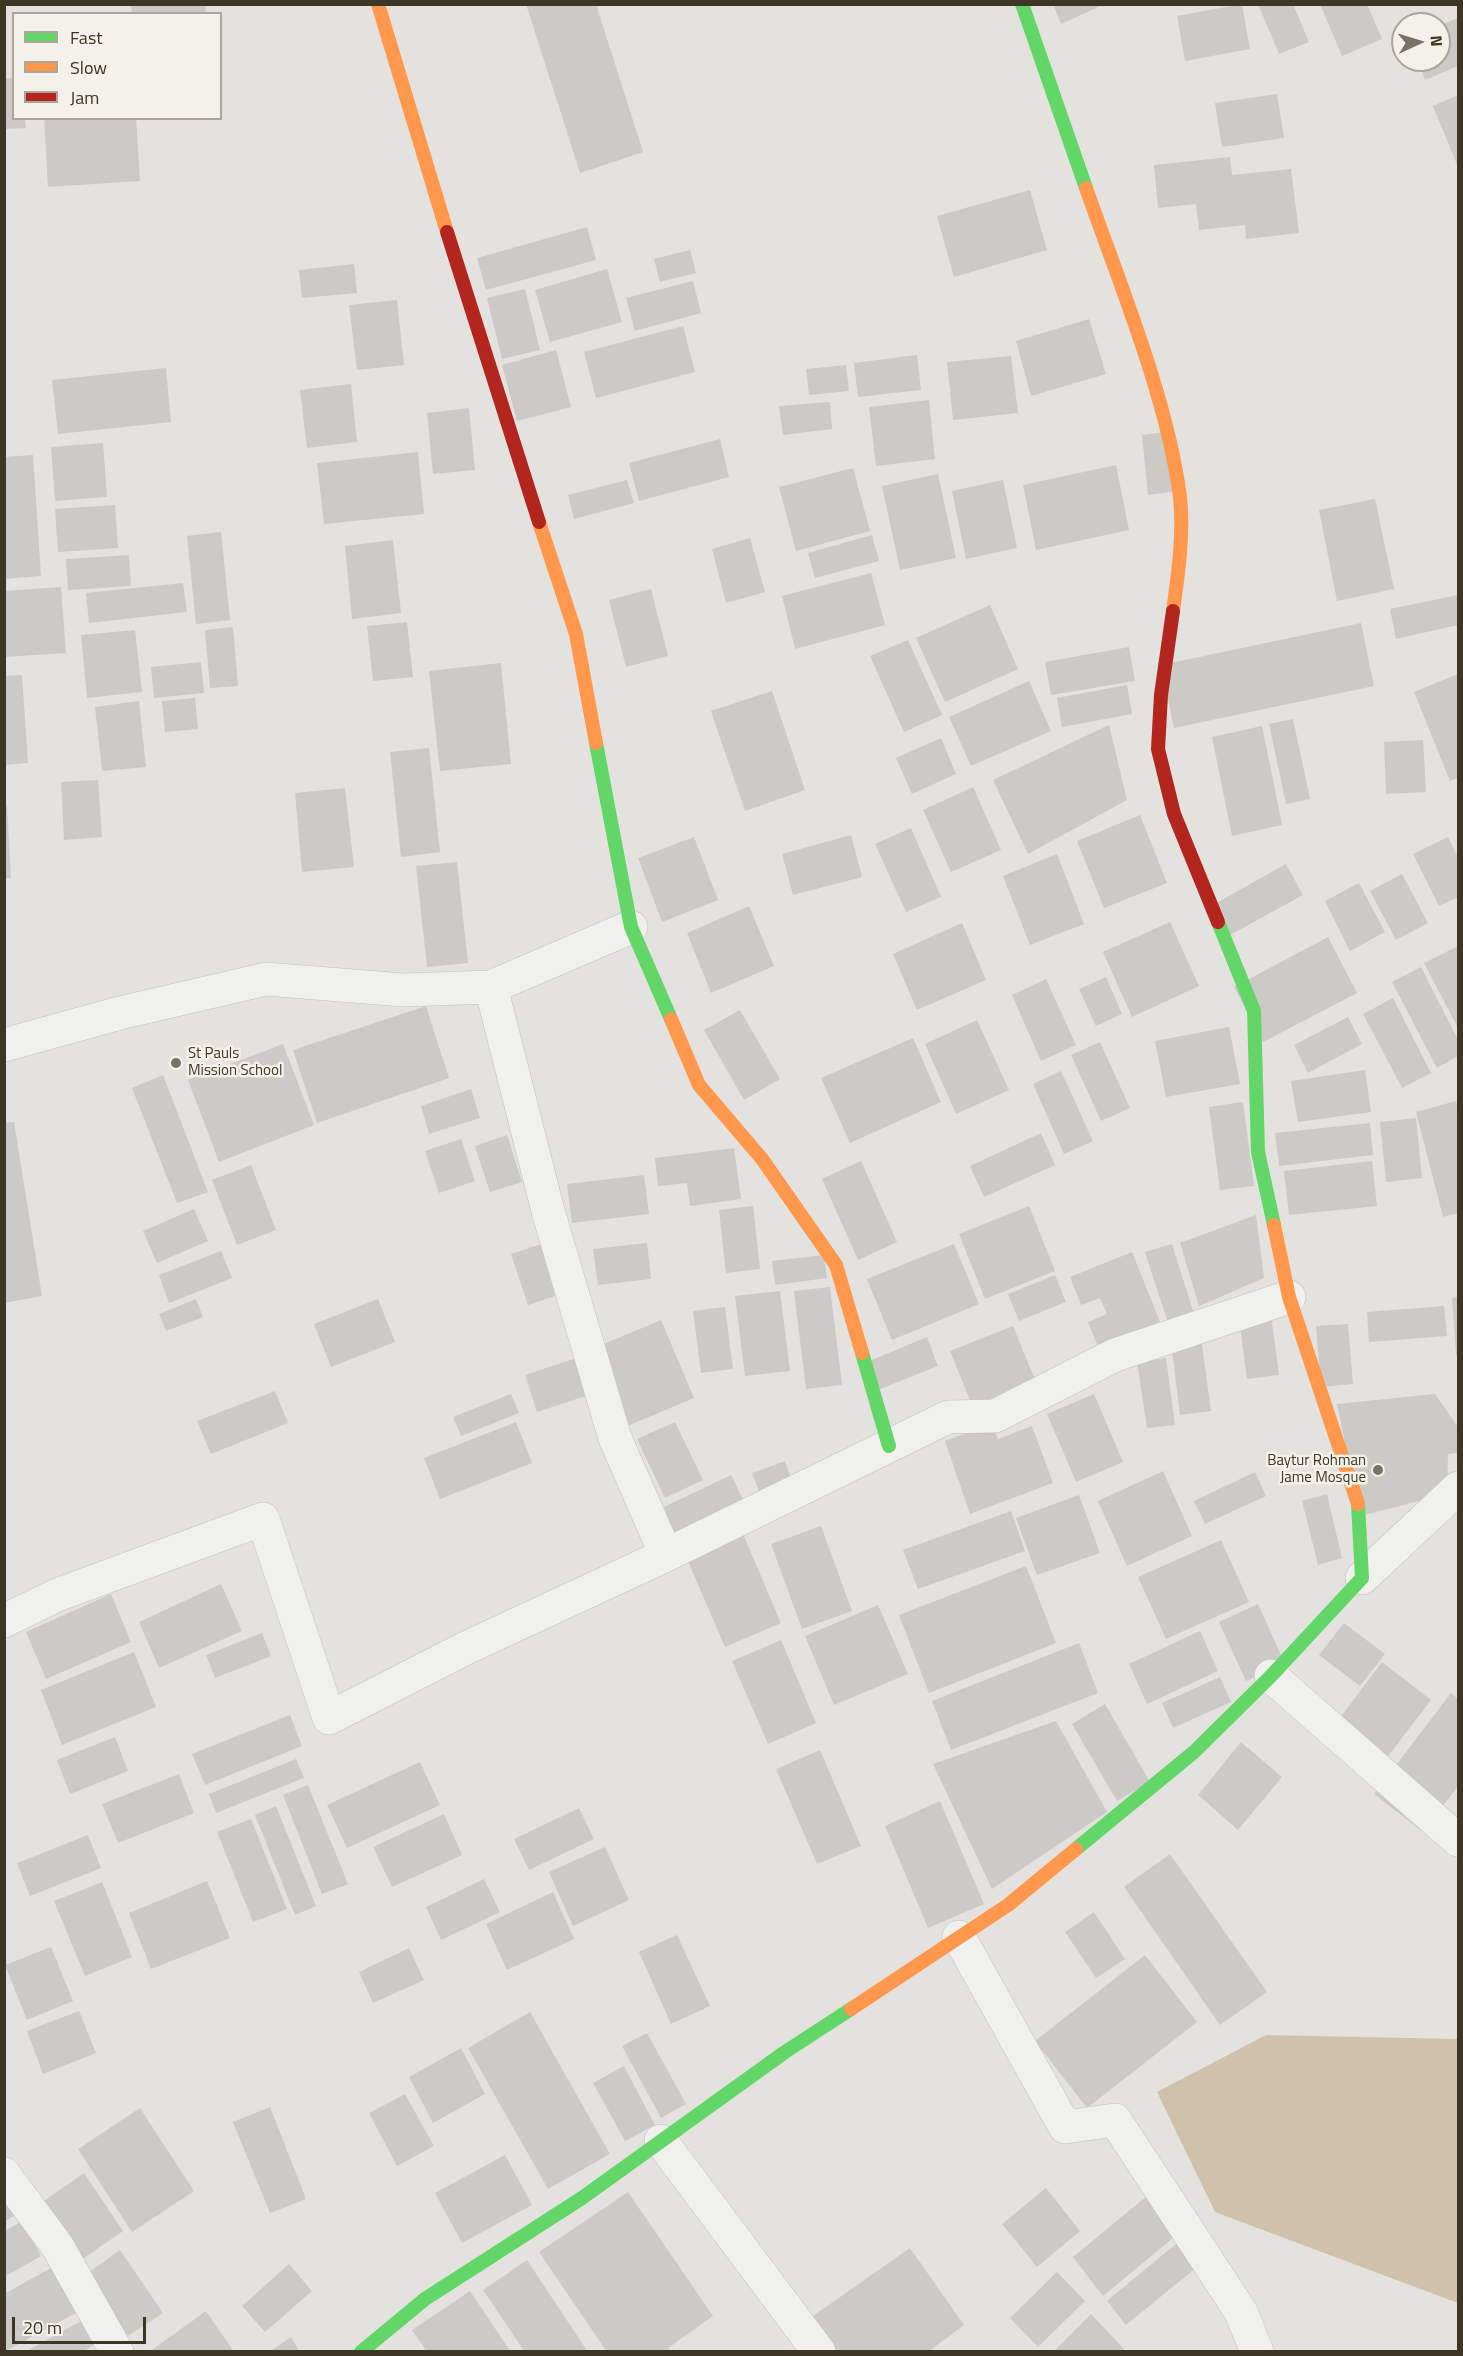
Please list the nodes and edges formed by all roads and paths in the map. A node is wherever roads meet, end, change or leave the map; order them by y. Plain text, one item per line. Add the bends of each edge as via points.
1 (378, 4) edge
2 (1022, 4) edge
3 (632, 927) junction
4 (491, 987) junction
5 (4, 1045) edge
6 (1289, 1297) junction
7 (889, 1446) junction
8 (1458, 1488) edge
9 (666, 1556) junction
10 (1362, 1578) junction
11 (4, 1621) edge
12 (1271, 1676) junction
13 (1458, 1840) edge
14 (959, 1937) junction
15 (661, 2141) junction
16 (4, 2174) edge
17 (117, 2352) edge
18 (361, 2352) edge
19 (819, 2352) edge
20 (1257, 2352) edge

1 - 3 street via 478,335 576,634
2 - 6 street via 1166,424 1180,500 1178,572 1161,695 1158,748 1174,814 1254,1011 1258,1152
3 - 4 street
3 - 7 street via 699,1085 762,1159 836,1265
4 - 5 street via 403,990 266,979
4 - 9 street via 548,1211 615,1438
6 - 7 street via 1114,1355 995,1416 948,1417
6 - 10 street via 1358,1502
7 - 9 street
8 - 10 street
9 - 11 street via 466,1648 329,1718 263,1519 57,1595
10 - 12 street
12 - 13 street
12 - 14 street via 1194,1752 1008,1905
14 - 15 street via 785,2052
14 - 20 street via 1065,2127 1115,2120 1241,2312
15 - 18 street via 582,2198 425,2299
15 - 19 street
16 - 17 street via 58,2247

